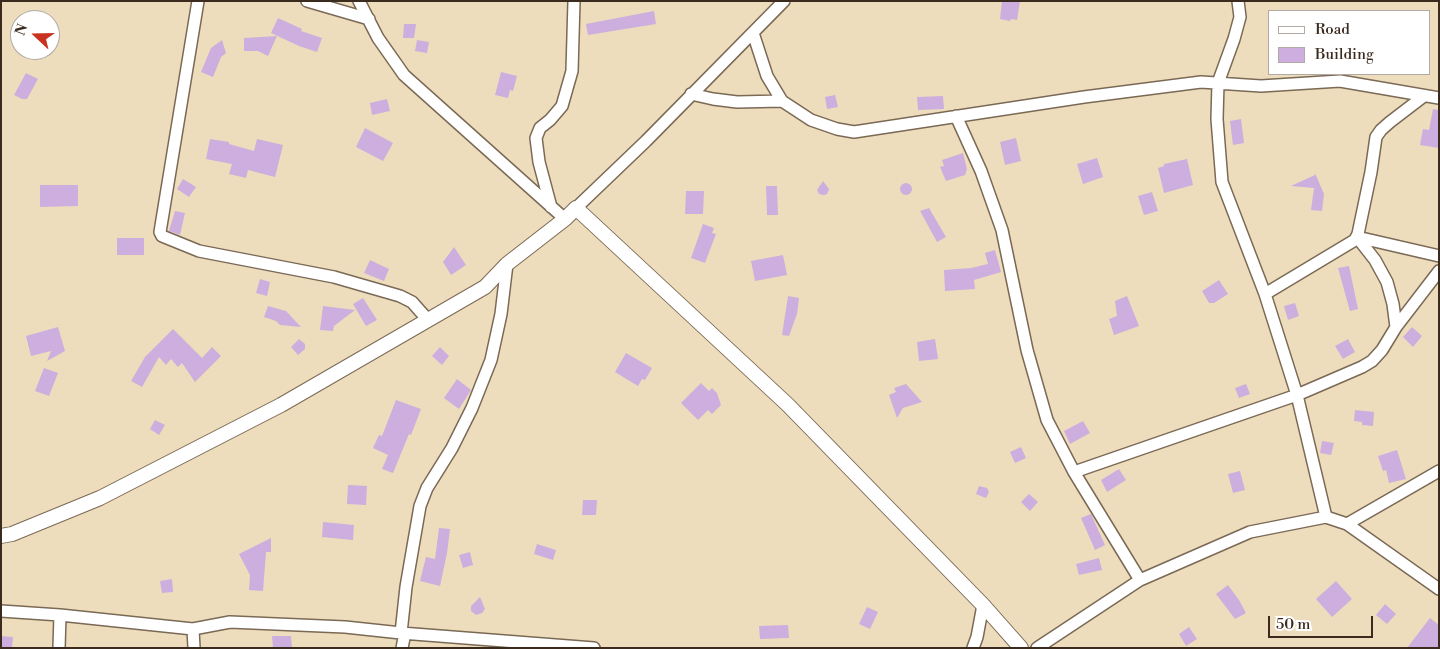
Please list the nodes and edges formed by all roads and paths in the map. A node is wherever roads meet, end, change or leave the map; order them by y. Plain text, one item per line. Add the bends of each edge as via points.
1 (198, 1) edge
2 (307, 1) edge
3 (359, 1) edge
4 (574, 1) edge
5 (784, 1) edge
6 (1238, 1) edge
7 (368, 20) junction
8 (753, 33) junction
9 (1218, 83) junction
10 (692, 94) junction
11 (1424, 96) junction
12 (1439, 98) edge
13 (782, 101) junction
14 (956, 116) junction
15 (551, 207) junction
16 (576, 208) junction
17 (565, 219) junction
18 (1357, 237) junction
19 (1439, 256) edge
20 (507, 264) junction
21 (1439, 271) edge
22 (1265, 294) junction
23 (428, 320) junction
24 (1396, 327) junction
25 (1297, 395) junction
26 (1439, 471) edge
27 (1074, 472) junction
28 (1326, 517) junction
29 (1346, 524) junction
30 (1, 536) edge
31 (1140, 580) junction
32 (1439, 589) edge
33 (983, 605) junction
34 (1, 612) edge
35 (60, 615) junction
36 (193, 629) junction
37 (403, 633) junction
38 (1021, 647) edge
39 (59, 648) edge
40 (194, 648) edge
41 (402, 648) edge
42 (594, 648) edge
43 (973, 648) edge
44 (1037, 648) edge

1 - 23 street via 160,232 162,236 198,251 334,277 400,296 412,302
2 - 7 street
3 - 7 street
4 - 15 street via 570,80 562,106 540,128 536,138
5 - 8 street
6 - 9 street via 1240,17
7 - 15 street via 404,75
8 - 10 street
8 - 13 street via 767,76
9 - 11 street via 1261,86 1340,81
9 - 14 street via 1201,82
9 - 22 street via 1216,119 1222,182
10 - 13 street via 737,102
10 - 16 street
11 - 12 street
11 - 18 street via 1376,137 1372,172
13 - 14 street via 812,120 854,132
14 - 27 street via 981,171 1002,230 1026,350 1047,420
15 - 17 street
16 - 17 street
16 - 33 street via 788,405
17 - 20 street
18 - 19 street
18 - 22 street
18 - 24 street via 1387,282 1394,304
20 - 23 street via 485,287
20 - 37 street via 492,360 472,408 420,506 406,587
21 - 24 street
22 - 25 street
23 - 30 street via 281,405 100,498
24 - 25 street via 1372,361
25 - 27 street
25 - 28 street
26 - 29 street
27 - 31 street
28 - 29 street
28 - 31 street via 1250,532
29 - 32 street
31 - 44 street
33 - 38 street
33 - 43 street
34 - 35 street
35 - 36 street
35 - 39 street
36 - 37 street via 230,622 345,626
36 - 40 street
37 - 41 street
37 - 42 street

